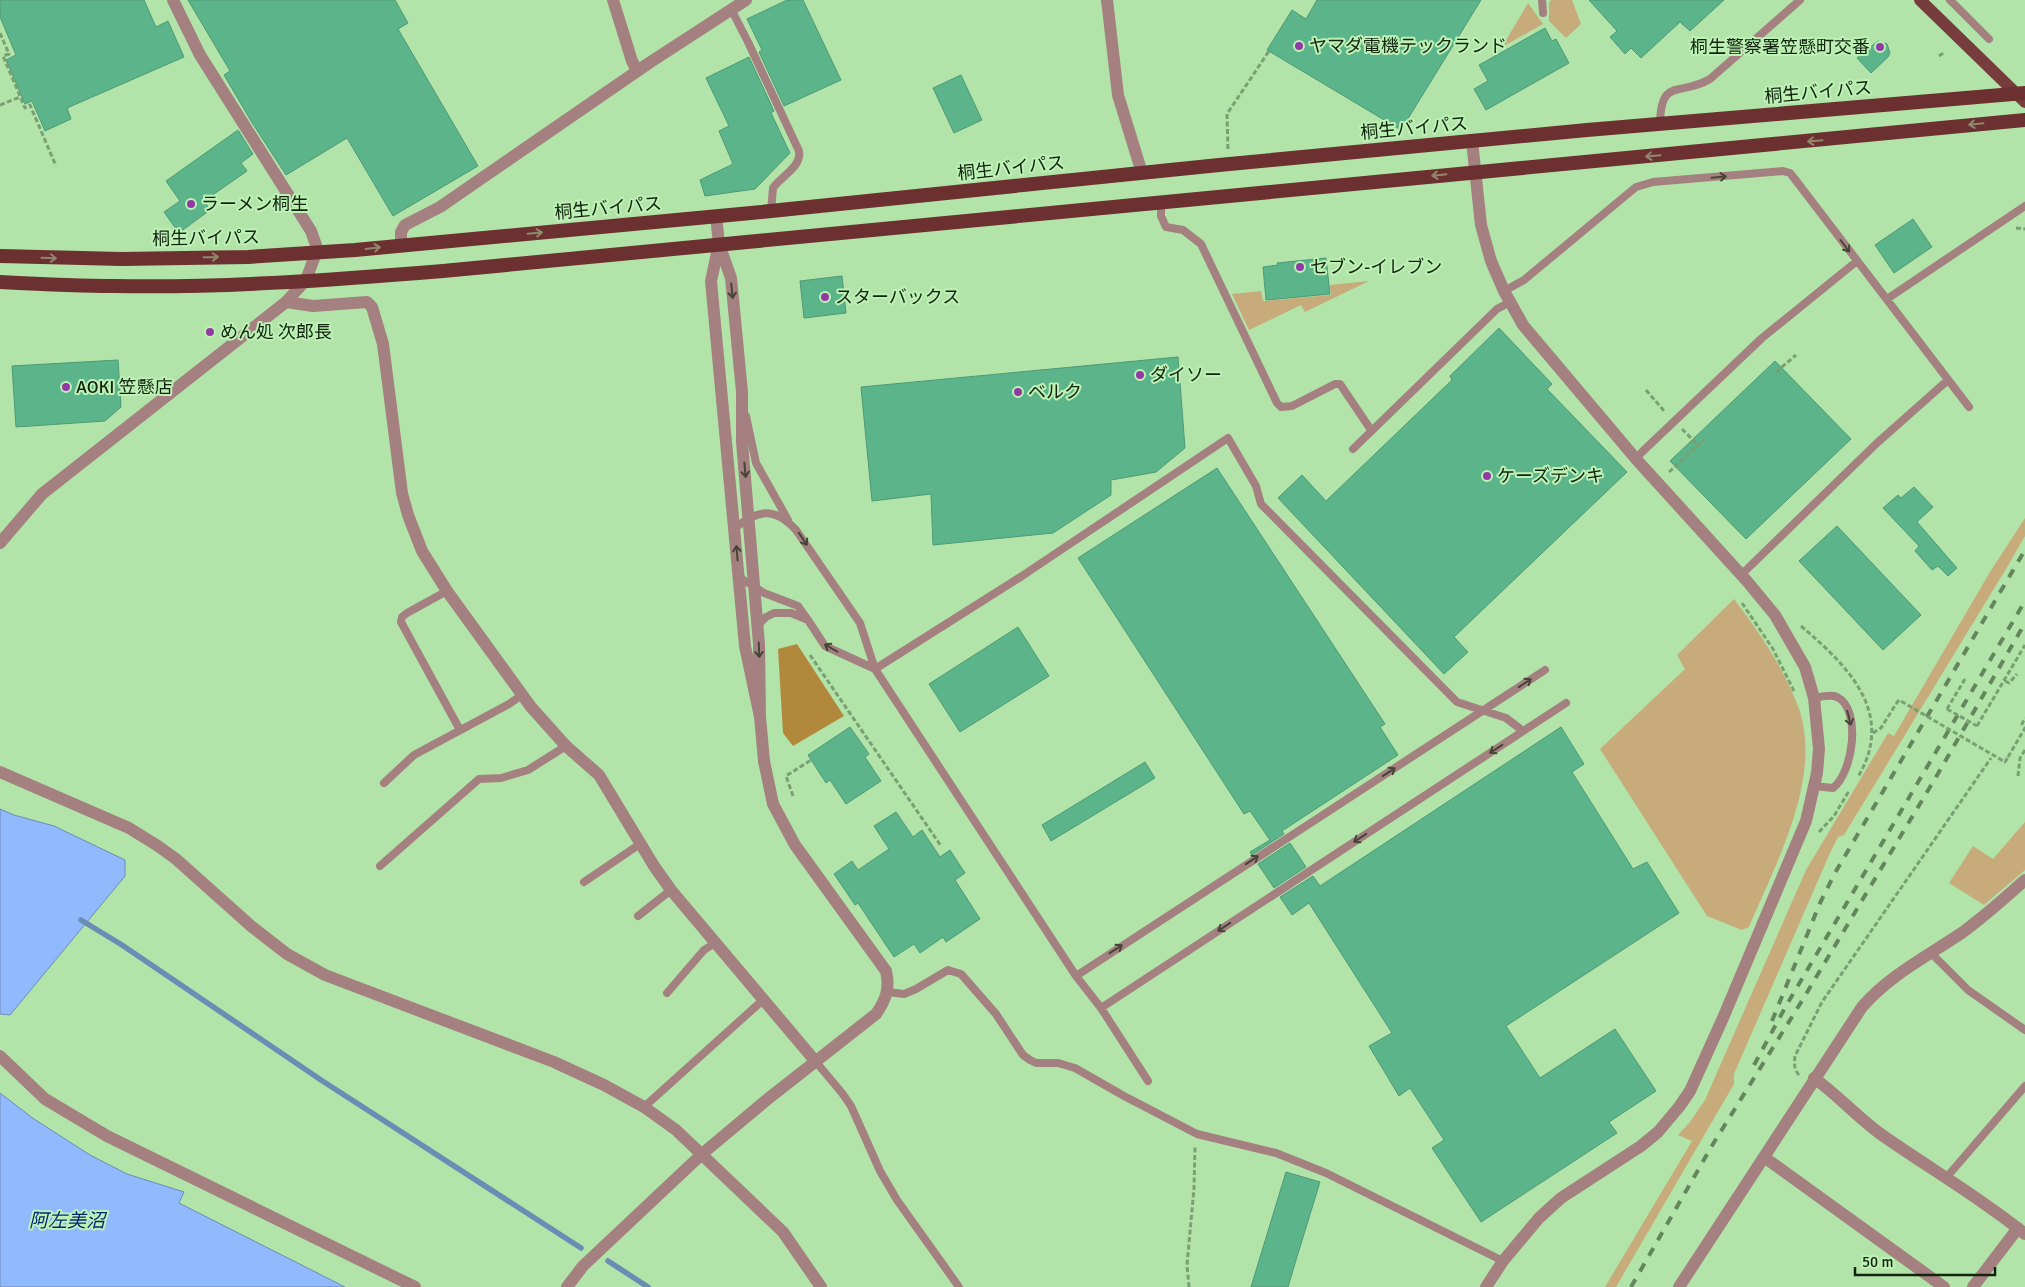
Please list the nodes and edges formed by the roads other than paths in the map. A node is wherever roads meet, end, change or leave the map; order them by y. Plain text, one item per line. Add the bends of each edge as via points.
1 (173, 0) edge
2 (613, 0) edge
3 (746, 0) edge
4 (1107, 0) edge
5 (1542, 0) edge
6 (1800, 0) edge
7 (1920, 0) edge
8 (1950, 0) edge
9 (730, 9) junction
10 (1543, 13) dead end
11 (1989, 39) dead end
12 (637, 71) junction
13 (2022, 96) edge
14 (2025, 120) edge
15 (1660, 124) junction
16 (1472, 141) junction
17 (1475, 172) junction
18 (1142, 173) junction
19 (1161, 202) junction
20 (2025, 206) edge
21 (771, 211) junction
22 (716, 216) junction
23 (719, 244) junction
24 (401, 245) junction
25 (316, 253) junction
26 (0, 256) edge
27 (1857, 261) junction
28 (306, 280) junction
29 (0, 282) edge
30 (1507, 296) junction
31 (1887, 298) junction
32 (286, 302) junction
33 (1948, 380) junction
34 (742, 392) junction
35 (1969, 407) dead end
36 (1371, 430) junction
37 (1352, 448) dead end
38 (1636, 460) junction
39 (749, 517) junction
40 (790, 522) junction
41 (735, 528) junction
42 (0, 543) edge
43 (1740, 575) junction
44 (739, 577) junction
45 (754, 586) junction
46 (447, 591) junction
47 (808, 620) junction
48 (758, 625) junction
49 (875, 669) junction
50 (1545, 670) dead end
51 (522, 695) junction
52 (1814, 698) junction
53 (1566, 703) dead end
54 (1482, 711) junction
55 (760, 717) junction
56 (460, 730) junction
57 (1523, 731) junction
58 (566, 746) junction
59 (0, 772) edge
60 (384, 782) dead end
61 (1814, 786) junction
62 (640, 844) junction
63 (380, 866) dead end
64 (2025, 880) edge
65 (584, 882) dead end
66 (671, 890) junction
67 (638, 916) dead end
68 (715, 943) junction
69 (1930, 952) junction
70 (1076, 976) junction
71 (888, 992) junction
72 (667, 993) dead end
73 (764, 1000) junction
74 (1101, 1008) junction
75 (2025, 1030) edge
76 (0, 1056) edge
77 (816, 1062) junction
78 (1814, 1078) junction
79 (1148, 1081) dead end
80 (2025, 1086) edge
81 (644, 1107) junction
82 (702, 1154) junction
83 (1764, 1157) junction
84 (1946, 1178) junction
85 (2021, 1231) edge
86 (1503, 1261) junction
87 (415, 1287) edge
88 (567, 1287) edge
89 (821, 1287) edge
90 (959, 1287) edge
91 (1486, 1287) edge
92 (1679, 1287) edge
93 (1944, 1287) edge
94 (1973, 1287) edge

1 - 25 street via 200,55 311,231
2 - 12 street
3 - 9 street
4 - 18 street via 1118,95
5 - 10 lane
6 - 15 lane via 1710,79 1668,94 1661,106
7 - 13 main road
8 - 11 lane
9 - 12 street
9 - 21 lane via 799,152 798,163 773,188
12 - 24 street via 440,207 406,225 401,232
13 - 15 highway, 桐生バイパス
14 -> 17 highway
15 - 16 highway, 桐生バイパス
16 - 17 street
16 - 18 highway, 桐生バイパス
17 -> 19 highway
17 - 30 street via 1481,225 1491,261
18 - 21 highway, 桐生バイパス
19 - 23 highway
19 - 36 lane via 1166,227 1183,230 1201,244 1277,403 1281,407 1292,406 1340,384
20 - 31 lane
21 - 22 highway, 桐生バイパス
22 - 23 street
24 -> 22 highway, 桐生バイパス
23 - 28 highway via 443,271
23 -> 34 street via 731,278
23 - 41 street via 711,281
25 -> 24 highway, 桐生バイパス
26 -> 25 highway, 桐生バイパス via 122,259
25 - 28 street
30 -> 27 lane via 1636,187 1653,182 1790,173
27 - 31 lane
27 - 38 lane via 1762,338
28 - 29 highway via 124,286
28 - 32 street
30 - 36 lane
30 - 38 street via 1523,325
31 - 33 lane
32 - 42 street via 47,490
32 - 46 street via 313,306 367,302 372,307 383,344 402,493 408,516 422,551
33 - 35 lane
33 - 43 lane via 1877,443
34 -> 39 street via 742,442
34 - 40 lane via 756,463
36 - 37 lane
38 - 43 street
39 - 40 lane via 760,512
39 - 41 lane
39 - 45 street
40 -> 49 lane via 860,623
44 -> 41 street
43 - 52 street via 1786,631 1805,667
44 - 45 lane
44 - 55 street via 745,646
45 - 47 lane via 798,606
45 - 48 street
46 - 51 street
46 - 56 lane via 407,613 401,622
47 - 48 lane via 791,613 774,613
49 -> 47 lane via 825,646
48 -> 55 street
49 - 54 lane via 1022,576 1228,438 1256,486 1261,504 1458,702
49 - 70 lane
54 -> 50 lane
51 - 56 lane
51 - 58 street
52 - 61 street via 1819,749
52 -> 61 lane via 1837,696 1841,700 1850,716 1852,746 1840,781 1833,788
53 - 57 lane
54 - 57 lane via 1506,718
70 -> 54 lane
55 - 71 street via 764,761 773,804 790,837 886,971
56 - 60 lane via 414,755
57 -> 74 lane
58 - 62 street via 598,775
58 - 63 lane via 528,770 501,778 479,779
59 - 81 street via 130,828 176,859 280,949 325,975 554,1062
61 - 86 street via 1806,822 1791,860 1690,1091 1658,1132 1561,1198 1539,1218
62 - 65 lane
62 - 66 street
64 - 69 street via 1977,922
66 - 67 lane
66 - 68 street
68 - 72 lane via 704,950
68 - 73 street
69 - 75 lane via 1968,990
69 - 78 street via 1873,994
70 - 74 lane
71 - 77 street via 876,1014
71 - 86 lane via 904,994 948,970 961,974 1030,1060 1075,1068 1197,1134 1276,1153 1326,1173
73 - 77 street
73 - 81 lane
74 - 79 lane
76 - 87 street via 45,1099 107,1136
77 - 82 street
77 - 90 lane via 850,1106 896,1200
78 - 83 street
78 - 84 street via 1869,1126
80 - 84 lane
81 - 82 street
82 - 88 street via 583,1266
82 - 89 street via 783,1232
83 - 92 street
83 - 93 street
84 - 85 street
85 - 94 street
86 - 91 street

